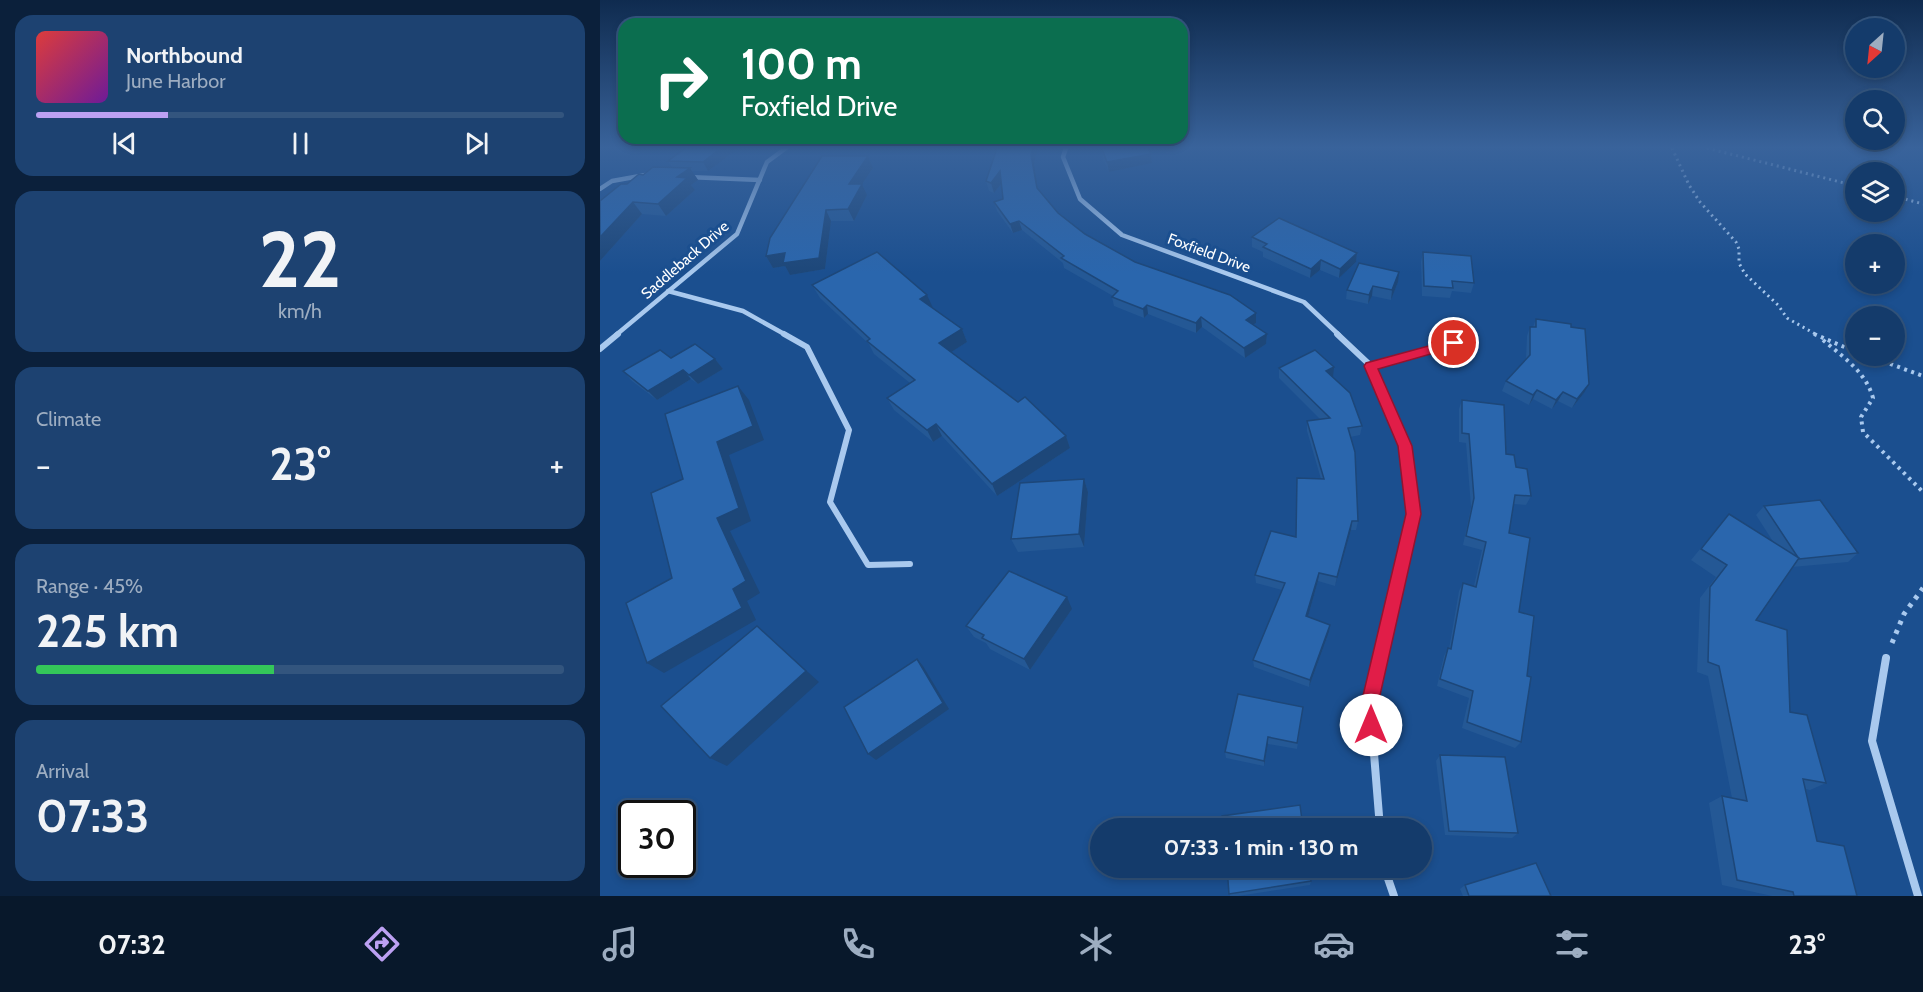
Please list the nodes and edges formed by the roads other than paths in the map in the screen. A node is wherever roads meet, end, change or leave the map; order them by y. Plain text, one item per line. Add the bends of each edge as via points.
1 (755, 190) edge
2 (1076, 190) edge
3 (668, 291) junction
4 (1454, 343) dead end
5 (600, 349) edge
6 (1371, 366) junction
7 (910, 564) dead end
8 (1886, 658) road end
9 (1379, 818) edge
10 (1388, 878) edge
11 (1394, 896) edge
12 (1918, 896) edge

1 - 3 street, Saddleback Drive via 737,234
2 - 6 street, Foxfield Drive via 1080,199 1122,235 1304,302
3 - 5 street, Saddleback Drive
3 - 7 street via 743,311 807,346 849,430 830,502 868,565
4 - 6 street
6 - 9 street, Foxfield Drive via 1405,446 1413,514 1370,704
8 - 12 street via 1872,741
10 - 11 street

